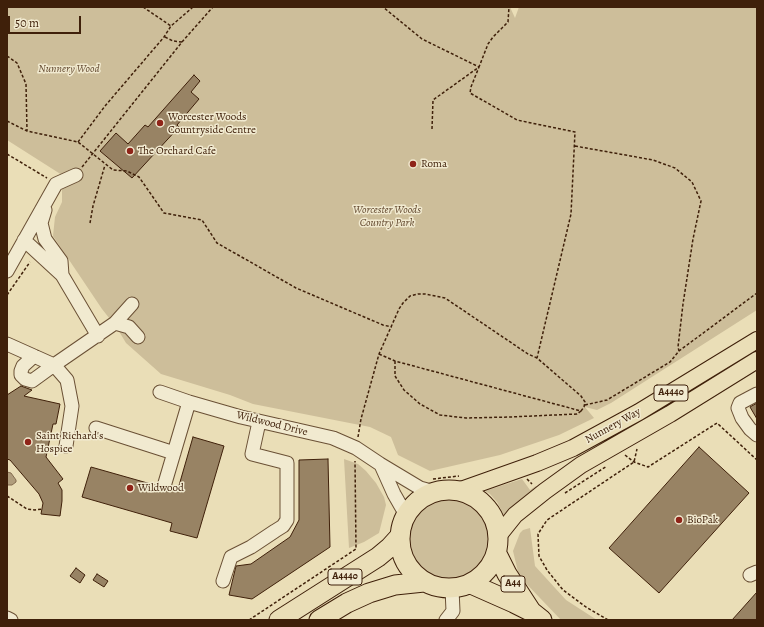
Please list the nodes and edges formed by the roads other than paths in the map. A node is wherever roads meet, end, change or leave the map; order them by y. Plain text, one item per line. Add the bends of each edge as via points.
1 (76, 175) road end
2 (48, 196) junction
3 (24, 240) junction
4 (7, 271) edge
5 (62, 275) junction
6 (132, 304) dead end
7 (115, 323) junction
8 (98, 336) junction
9 (138, 337) dead end
10 (757, 340) edge
11 (7, 344) edge
12 (34, 356) junction
13 (757, 360) edge
14 (54, 364) junction
15 (160, 392) dead end
16 (757, 394) edge
17 (189, 402) junction
18 (259, 422) junction
19 (96, 428) dead end
20 (757, 435) edge
21 (66, 446) dead end
22 (174, 452) junction
23 (380, 464) junction
24 (165, 483) dead end
25 (461, 483) junction
26 (431, 485) junction
27 (406, 515) junction
28 (499, 535) junction
29 (400, 536) junction
30 (497, 554) junction
31 (223, 581) dead end
32 (424, 582) junction
33 (471, 584) junction
34 (452, 589) junction
35 (537, 616) edge
36 (7, 618) edge
37 (11, 620) edge
38 (279, 620) edge
39 (320, 620) edge
40 (446, 620) edge

1 - 2 street via 56,184
2 - 3 street
2 - 5 street via 41,223 44,239 61,261
3 - 4 street
3 - 5 street
5 - 8 street
6 - 7 street
7 - 8 street
7 - 9 street via 129,327
8 - 14 street
10 - 25 main road, Nunnery Way / A4440 via 639,412 573,448 524,468
11 - 12 street
12 - 14 street
12 - 14 street via 21,370 25,379 32,380
13 - 28 main road, Nunnery Way / A4440 via 581,465 515,515
14 - 21 street via 67,380 72,406
15 - 17 street, Wildwood Drive
16 - 20 street via 740,404 738,408 742,418
17 - 18 street, Wildwood Drive
17 - 22 street
18 - 23 street, Wildwood Drive via 333,438 356,448
18 - 31 street via 252,454 287,463 287,520 283,526 231,557
19 - 22 street
22 - 24 street
23 - 26 street, Wildwood Drive via 420,488
23 - 27 street
25 - 26 highway via 445,490
25 - 28 highway via 490,511
26 - 27 highway
27 - 29 highway
28 - 30 highway
29 - 32 highway via 401,551 406,564
29 - 38 highway, A4440 via 378,557
30 - 33 highway via 491,568
30 - 35 highway, A44 via 507,574
32 - 34 highway
32 - 39 highway, A4440 via 395,585 369,593
33 - 34 highway
33 - 35 highway, A44
34 - 40 street via 453,611
36 - 37 street

